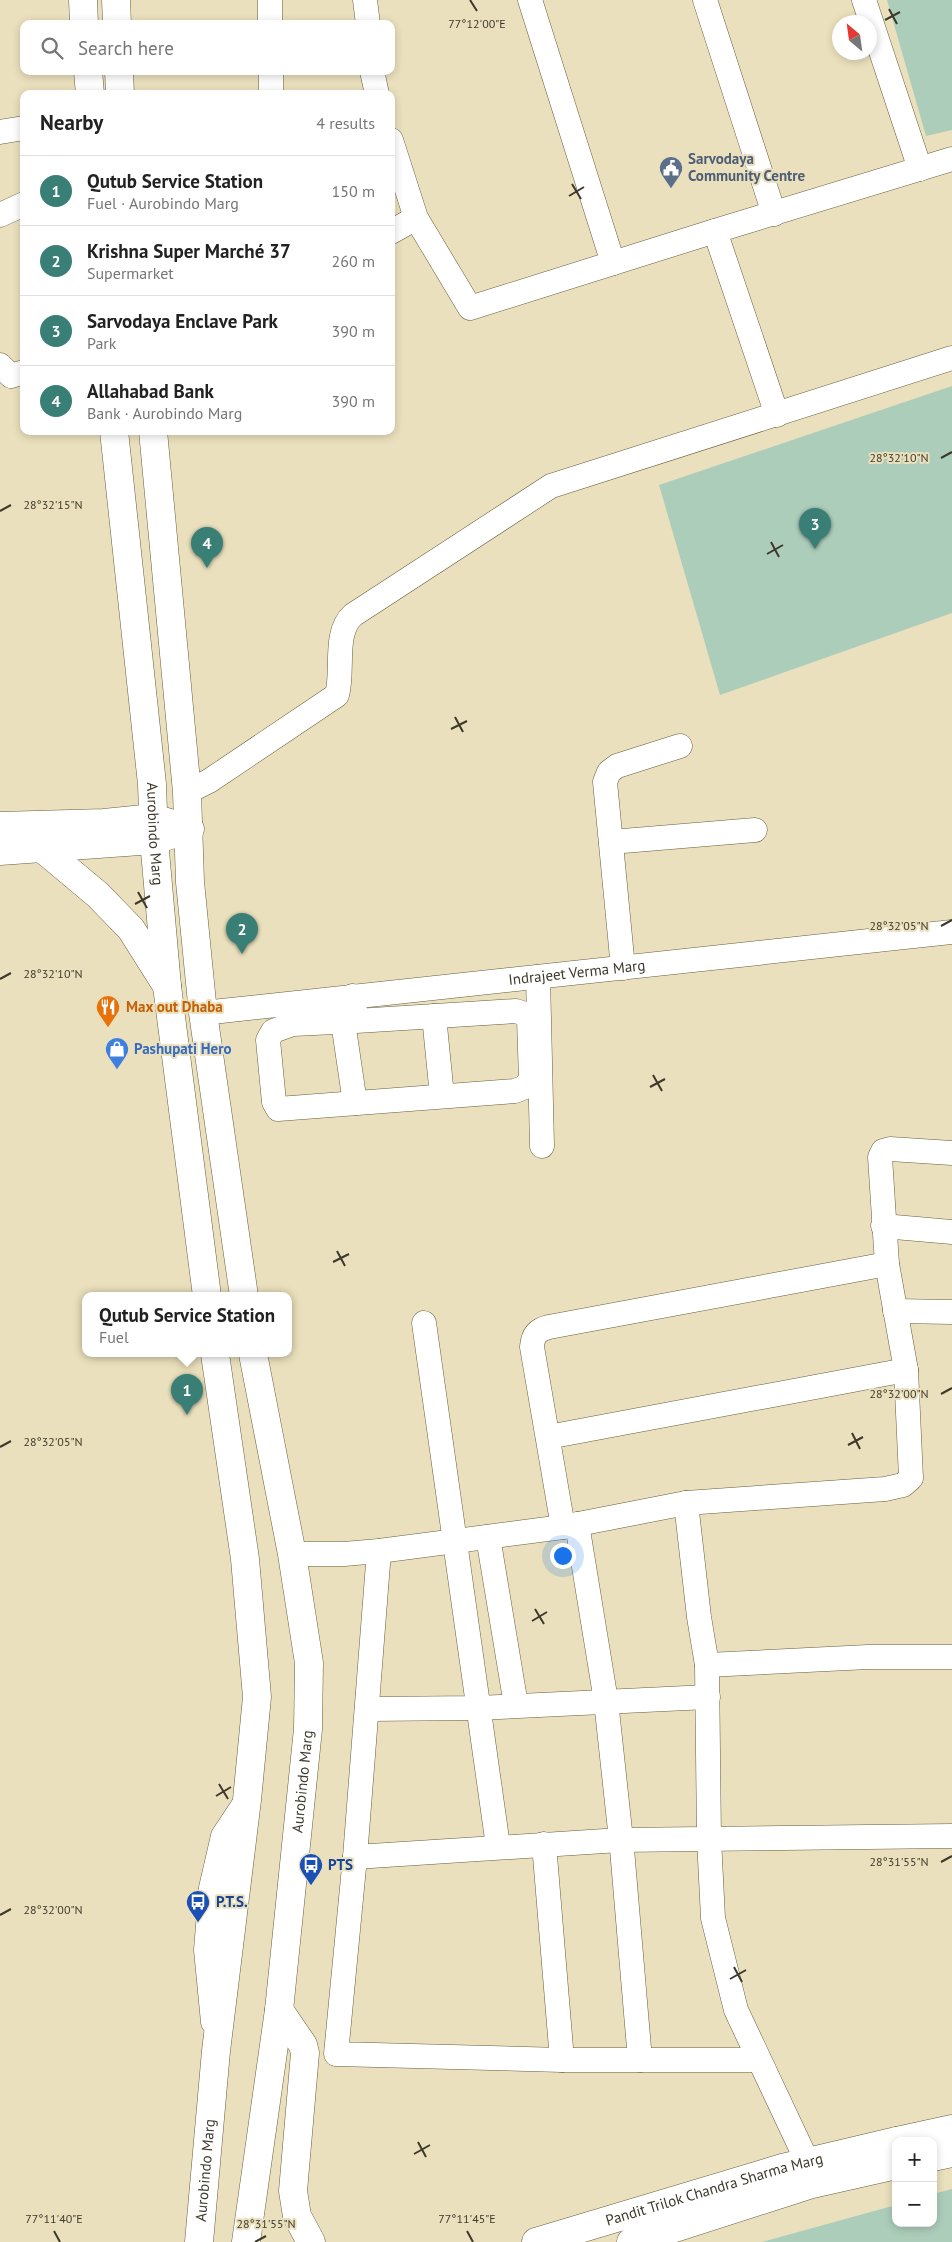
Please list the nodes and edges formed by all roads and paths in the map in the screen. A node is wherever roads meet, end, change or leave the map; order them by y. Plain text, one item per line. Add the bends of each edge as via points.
1 (83, 0) edge
2 (116, 0) edge
3 (270, 0) edge
4 (365, 0) edge
5 (530, 0) edge
6 (705, 0) edge
7 (864, 0) edge
8 (84, 20) edge
9 (117, 20) edge
10 (270, 20) edge
11 (368, 20) edge
12 (88, 75) edge
13 (119, 75) edge
14 (271, 75) edge
15 (373, 75) edge
16 (90, 90) edge
17 (120, 90) edge
18 (271, 90) edge
19 (376, 90) edge
20 (20, 129) edge
21 (0, 132) edge
22 (395, 152) edge
23 (952, 159) edge
24 (920, 169) junction
25 (20, 206) edge
26 (774, 214) junction
27 (0, 215) edge
28 (416, 218) junction
29 (395, 230) edge
30 (715, 231) junction
31 (613, 263) junction
32 (952, 358) edge
33 (0, 365) edge
34 (20, 373) edge
35 (777, 415) junction
36 (114, 435) edge
37 (153, 435) edge
38 (680, 746) dead end
39 (188, 792) junction
40 (0, 826) edge
41 (190, 828) junction
42 (154, 829) junction
43 (756, 830) dead end
44 (611, 842) junction
45 (43, 849) junction
46 (0, 851) edge
47 (952, 932) edge
48 (624, 968) junction
49 (538, 977) junction
50 (167, 986) junction
51 (353, 996) junction
52 (202, 1013) junction
53 (434, 1016) junction
54 (349, 1021) junction
55 (442, 1096) junction
56 (355, 1103) junction
57 (542, 1146) dead end
58 (952, 1153) edge
59 (883, 1226) junction
60 (952, 1232) edge
61 (887, 1264) junction
62 (206, 1292) edge
63 (243, 1292) edge
64 (895, 1311) junction
65 (952, 1312) edge
66 (424, 1323) dead end
67 (215, 1357) edge
68 (255, 1357) edge
69 (906, 1370) junction
70 (548, 1437) junction
71 (686, 1503) junction
72 (570, 1525) junction
73 (488, 1536) junction
74 (455, 1540) junction
75 (379, 1551) junction
76 (292, 1554) junction
77 (952, 1657) edge
78 (707, 1665) junction
79 (708, 1697) junction
80 (606, 1701) junction
81 (516, 1705) junction
82 (478, 1708) junction
83 (367, 1710) junction
84 (952, 1836) edge
85 (709, 1839) junction
86 (620, 1840) junction
87 (544, 1844) junction
88 (498, 1846) junction
89 (355, 1857) junction
90 (280, 2010) junction
91 (562, 2060) junction
92 (640, 2060) junction
93 (759, 2060) junction
94 (952, 2129) edge
95 (915, 2137) edge
96 (892, 2142) edge
97 (952, 2152) edge
98 (937, 2156) edge
99 (892, 2165) edge
100 (810, 2173) junction
101 (251, 2237) edge
102 (199, 2242) edge
103 (311, 2242) edge
104 (536, 2242) edge
105 (631, 2242) edge

1 - 8 main road
2 - 9 main road
3 - 10 street
4 - 11 street
5 - 31 street
6 - 26 street
7 - 24 street
12 - 16 main road
13 - 17 main road
14 - 18 street
15 - 19 street
20 - 21 street
22 - 28 street
23 - 24 street
24 - 26 street
25 - 27 street
26 - 30 street
28 - 29 street
28 - 31 street via 470,308
30 - 31 street
30 - 35 street
32 - 35 street
33 - 34 street via 11,376
35 - 39 street via 551,486 354,615 343,631 337,694
36 - 42 main road, Aurobindo Marg
37 - 39 main road
38 - 44 street via 617,766 609,772 605,782
39 - 41 main road
40 - 42 main road via 104,823
41 - 42 main road
41 - 52 main road via 190,882
42 - 45 main road
42 - 50 main road, Aurobindo Marg
43 - 44 street
44 - 48 street
45 - 46 main road
45 - 50 main road via 98,895 131,929
47 - 48 street, Indrajeet Verma Marg
48 - 49 street, Indrajeet Verma Marg
49 - 51 street, Indrajeet Verma Marg
49 - 57 street
50 - 62 main road, Aurobindo Marg
51 - 52 street, Indrajeet Verma Marg
51 - 54 street
52 - 63 main road
53 - 54 street
53 - 55 street
53 - 55 street via 516,1010 528,1019 531,1079 526,1087
54 - 56 street
54 - 56 street via 293,1024 273,1031 268,1040 274,1102 278,1109
55 - 56 street
58 - 59 street via 884,1151 880,1158
59 - 60 street
59 - 61 street
61 - 64 street
61 - 70 street via 543,1328 533,1338 532,1347
64 - 65 street
64 - 69 street
66 - 74 street
67 - 102 main road, Aurobindo Marg via 245,1559 257,1697 216,2051
68 - 76 main road, Aurobindo Marg
69 - 70 street
69 - 71 street via 911,1478 903,1485
70 - 72 street
71 - 72 street
71 - 78 street via 698,1617
72 - 73 street
72 - 80 street
73 - 74 street
73 - 81 street
74 - 75 street
74 - 82 street
75 - 76 street
75 - 83 street
76 - 90 main road, Aurobindo Marg via 309,1663 308,1729
77 - 78 street via 868,1657
78 - 79 street
79 - 80 street
79 - 85 street
80 - 81 street
80 - 86 street
81 - 82 street
82 - 83 street
82 - 88 street
83 - 89 street
84 - 85 street
85 - 86 street
85 - 93 street via 714,1918 736,2010
86 - 87 street
86 - 92 street
87 - 88 street
87 - 91 street
88 - 89 street
89 - 91 street via 336,2054
90 - 101 main road, Aurobindo Marg
90 - 103 main road via 305,2053 293,2192 297,2216
91 - 92 street
92 - 93 street
93 - 100 street
94 - 95 main road, Pandit Trilok Chandra Sharma Marg
96 - 100 main road, Pandit Trilok Chandra Sharma Marg
97 - 98 main road
99 - 100 main road, Pandit Trilok Chandra Sharma Marg
100 - 104 main road, Pandit Trilok Chandra Sharma Marg
100 - 105 main road, Pandit Trilok Chandra Sharma Marg

